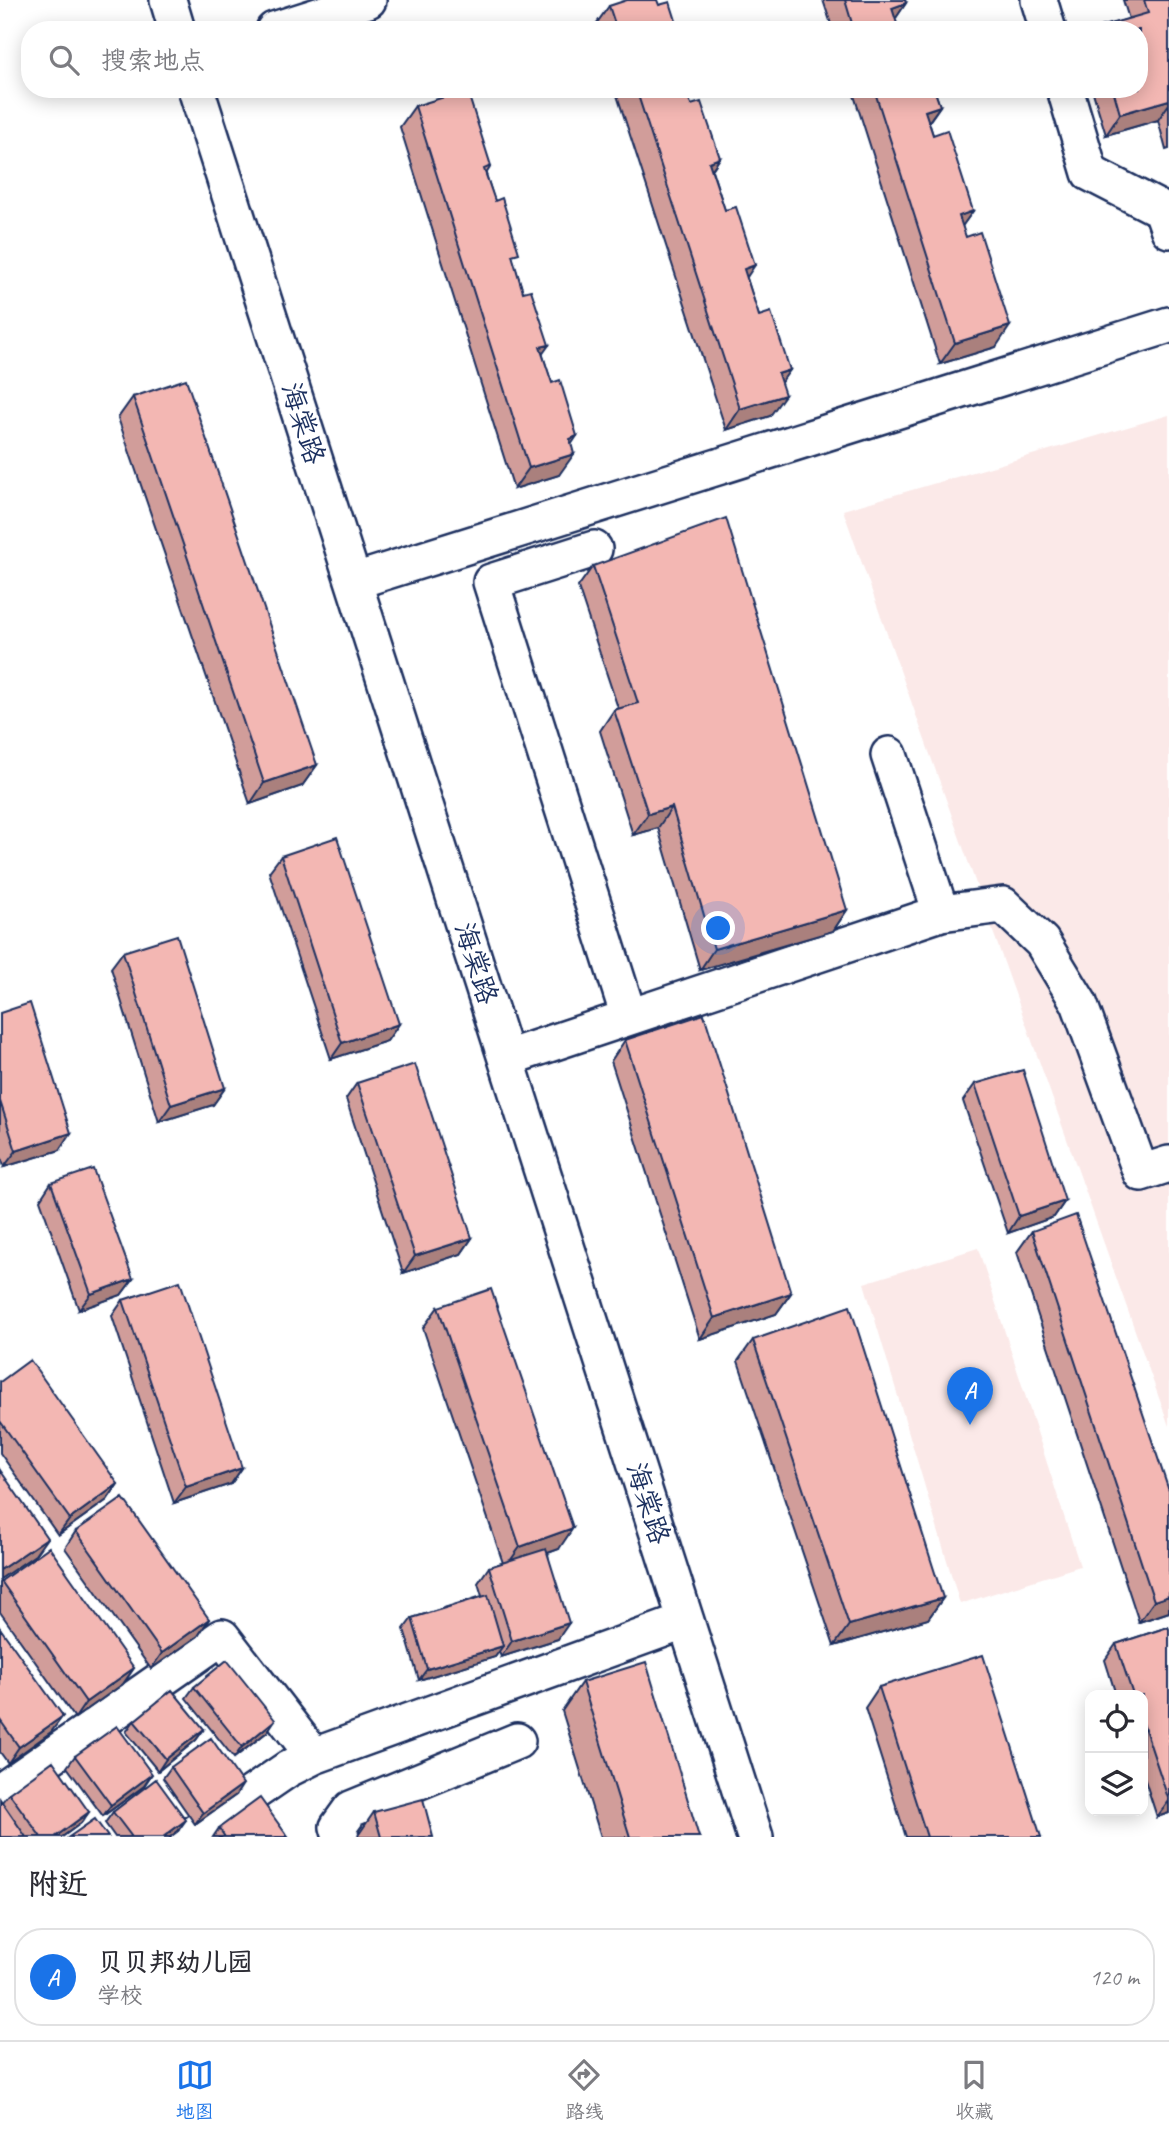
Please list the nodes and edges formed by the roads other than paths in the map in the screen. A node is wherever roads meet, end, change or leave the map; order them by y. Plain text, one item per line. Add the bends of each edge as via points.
1 (168, 0) edge
2 (368, 0) edge
3 (1039, 0) edge
4 (174, 21) edge
5 (302, 21) edge
6 (1045, 21) edge
7 (199, 98) edge
8 (1068, 98) edge
9 (1169, 230) edge
10 (1169, 325) edge
11 (594, 549) dead end
12 (355, 581) junction
13 (889, 755) dead end
14 (941, 913) junction
15 (629, 1017) junction
16 (507, 1058) junction
17 (1169, 1164) edge
18 (686, 1620) junction
19 (517, 1741) dead end
20 (314, 1756) junction
21 (0, 1792) edge
22 (189, 1837) edge
23 (341, 1837) edge
24 (755, 1837) edge

1 - 4 street
2 - 5 street
3 - 6 street
7 - 12 street, 海棠路
8 - 9 street via 1090,173 1162,210
10 - 12 street
11 - 15 street via 491,582
12 - 16 street, 海棠路
13 - 14 street
14 - 15 street
14 - 17 street via 1003,905 1042,942 1079,1003 1141,1173
15 - 16 street
16 - 18 street, 海棠路
18 - 20 street
18 - 24 street, 海棠路
19 - 23 street via 351,1809 338,1827
20 - 21 street via 222,1637
20 - 22 street

